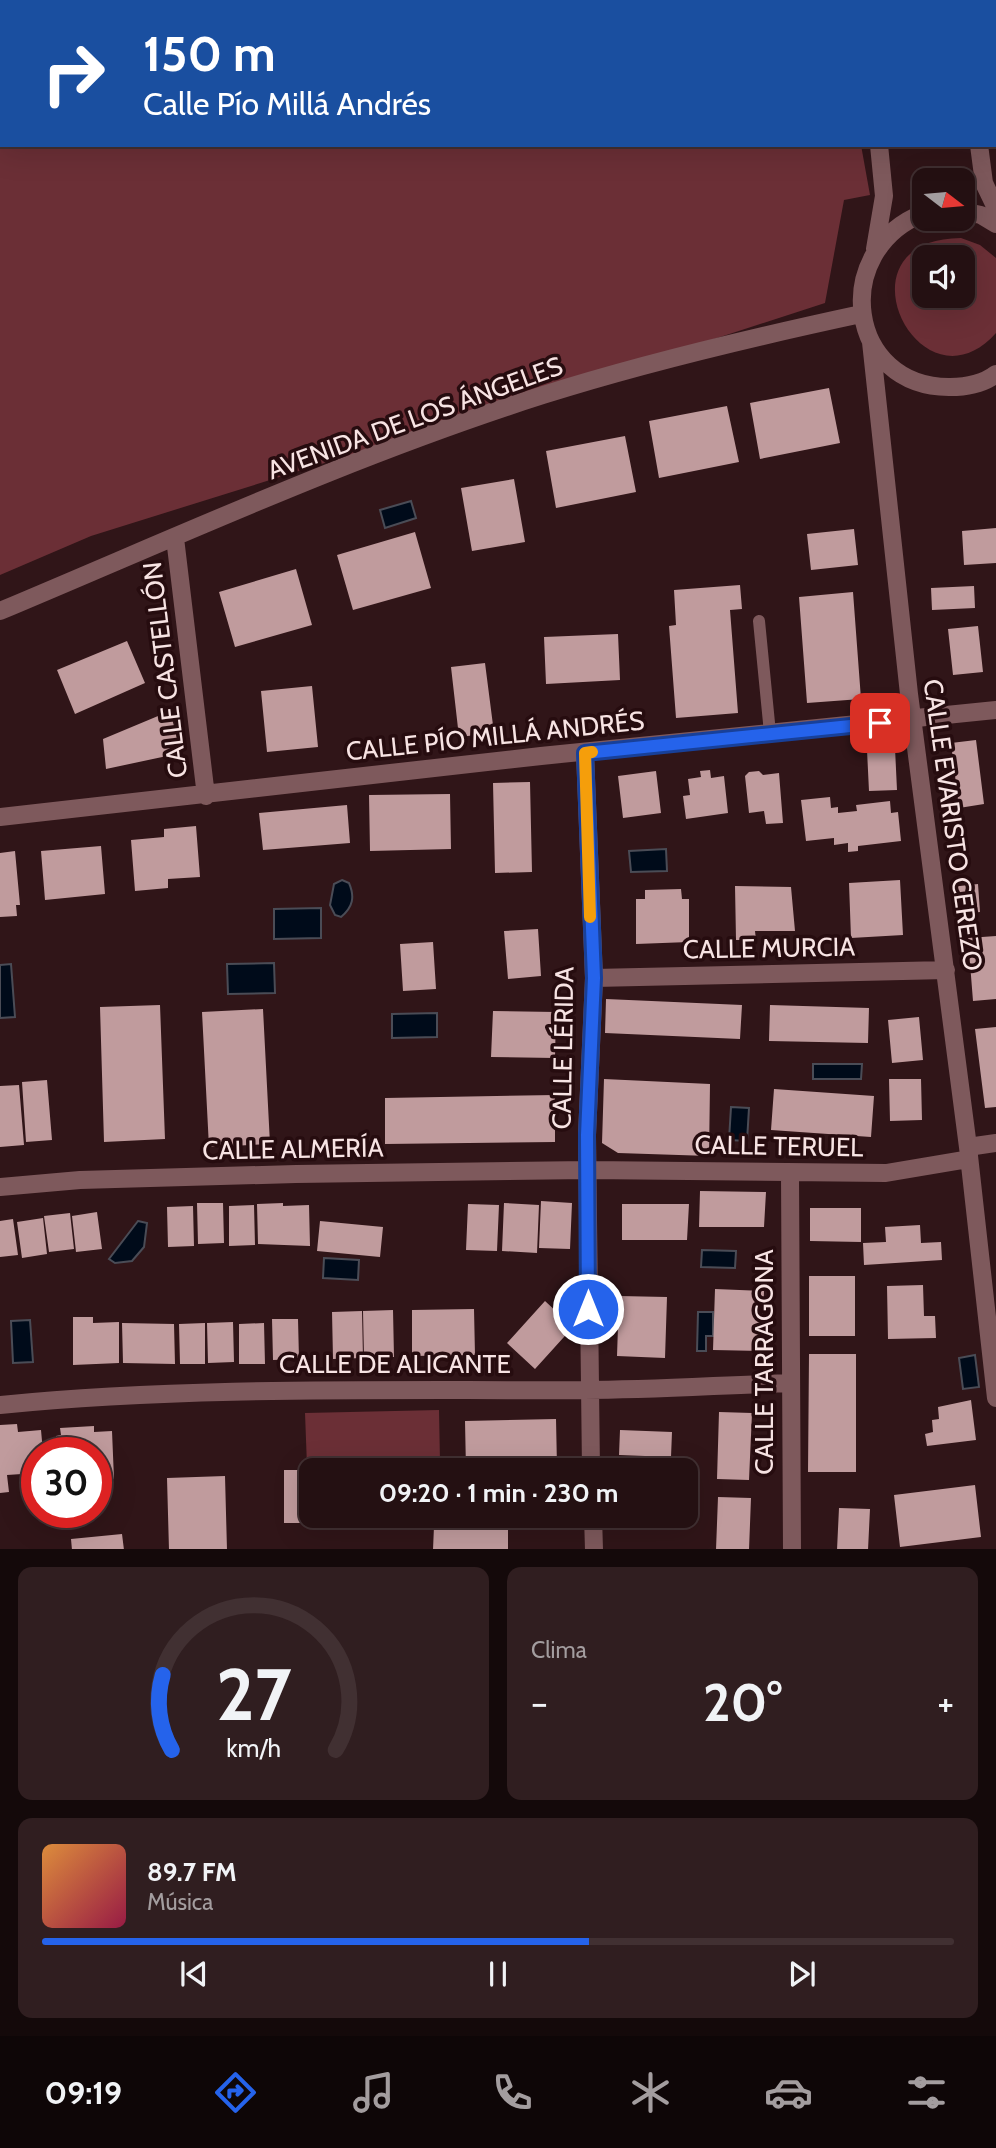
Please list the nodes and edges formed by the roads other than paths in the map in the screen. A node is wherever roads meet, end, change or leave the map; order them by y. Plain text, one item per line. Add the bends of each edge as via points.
1 (879, 147) edge
2 (979, 147) edge
3 (996, 208) edge
4 (975, 214) edge
5 (912, 219) edge
6 (996, 223) edge
7 (875, 250) junction
8 (862, 314) junction
9 (871, 342) junction
10 (996, 374) edge
11 (175, 538) junction
12 (0, 611) edge
13 (759, 621) dead end
14 (996, 710) edge
15 (912, 719) junction
16 (770, 733) junction
17 (585, 753) junction
18 (206, 796) junction
19 (0, 817) edge
20 (946, 970) junction
21 (594, 978) junction
22 (996, 1143) edge
23 (968, 1153) junction
24 (588, 1170) junction
25 (790, 1174) junction
26 (0, 1187) edge
27 (791, 1383) junction
28 (588, 1390) junction
29 (996, 1398) edge
30 (0, 1405) edge
31 (591, 1458) edge
32 (593, 1528) edge
33 (594, 1549) edge
34 (792, 1549) edge

1 - 7 street via 884,195
2 - 3 street via 984,183
4 - 6 street
5 - 7 street via 896,228
7 - 8 street via 860,292
8 - 9 street
8 - 11 street, AVENIDA DE LOS ÁNGELES via 689,354 542,396 379,453
9 - 10 street via 899,372 937,387 964,387
9 - 15 street, CALLE EVARISTO CEREZO
11 - 12 street, AVENIDA DE LOS ÁNGELES
11 - 18 street, CALLE CASTELLÓN
13 - 16 lane
14 - 15 street, CALLE PÍO MILLÁ ANDRÉS
15 - 16 street, CALLE PÍO MILLÁ ANDRÉS
15 - 20 street, CALLE EVARISTO CEREZO
16 - 17 street, CALLE PÍO MILLÁ ANDRÉS
17 - 18 street, CALLE PÍO MILLÁ ANDRÉS
17 - 21 street, CALLE LÉRIDA
18 - 19 street, CALLE PÍO MILLÁ ANDRÉS
20 - 21 street, CALLE MURCIA
20 - 23 street, CALLE EVARISTO CEREZO
21 - 24 street, CALLE LÉRIDA
22 - 23 street, CALLE TERUEL
23 - 25 street, CALLE TERUEL via 886,1174
23 - 29 street, CALLE EVARISTO CEREZO
24 - 25 street, CALLE TERUEL
24 - 26 street, CALLE ALMERÍA via 80,1180
24 - 28 street, CALLE LÉRIDA
25 - 27 street, CALLE TARRAGONA
27 - 28 street, CALLE DE ALICANTE
27 - 34 street, CALLE TARRAGONA
28 - 30 street, CALLE DE ALICANTE via 312,1390 64,1398
28 - 31 street, CALLE LÉRIDA
32 - 33 street

